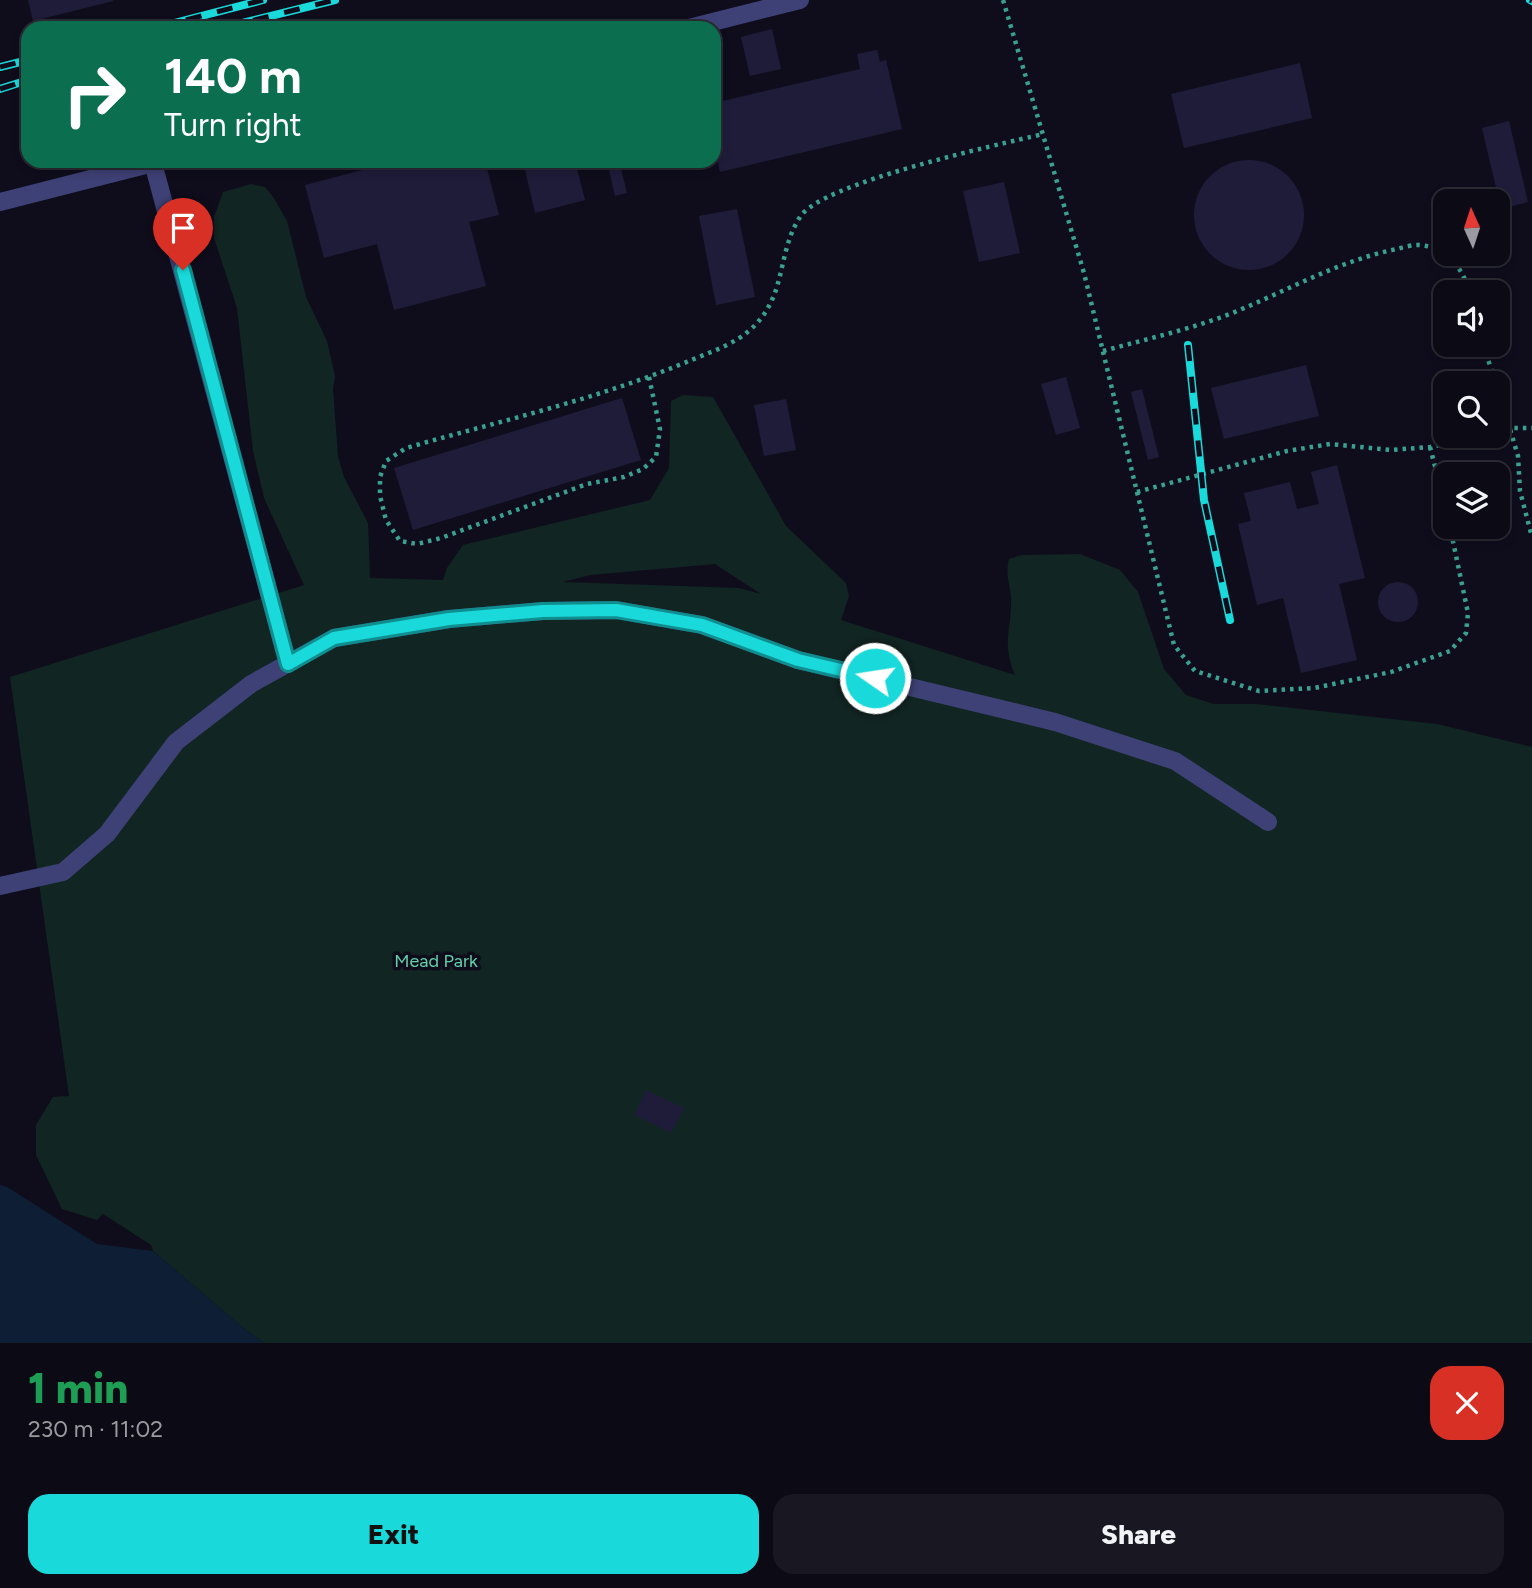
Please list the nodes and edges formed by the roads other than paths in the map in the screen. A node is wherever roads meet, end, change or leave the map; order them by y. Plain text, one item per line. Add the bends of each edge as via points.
1 (800, 0) edge
2 (717, 21) edge
3 (133, 168) edge
4 (159, 168) edge
5 (0, 202) edge
6 (288, 664) junction
7 (1268, 822) dead end
8 (0, 886) edge

1 - 2 lane
3 - 5 lane
4 - 6 lane
6 - 7 lane via 334,638 449,619 616,610 702,625 798,660 1055,722 1175,761
6 - 8 lane via 251,684 176,743 107,834 63,872

